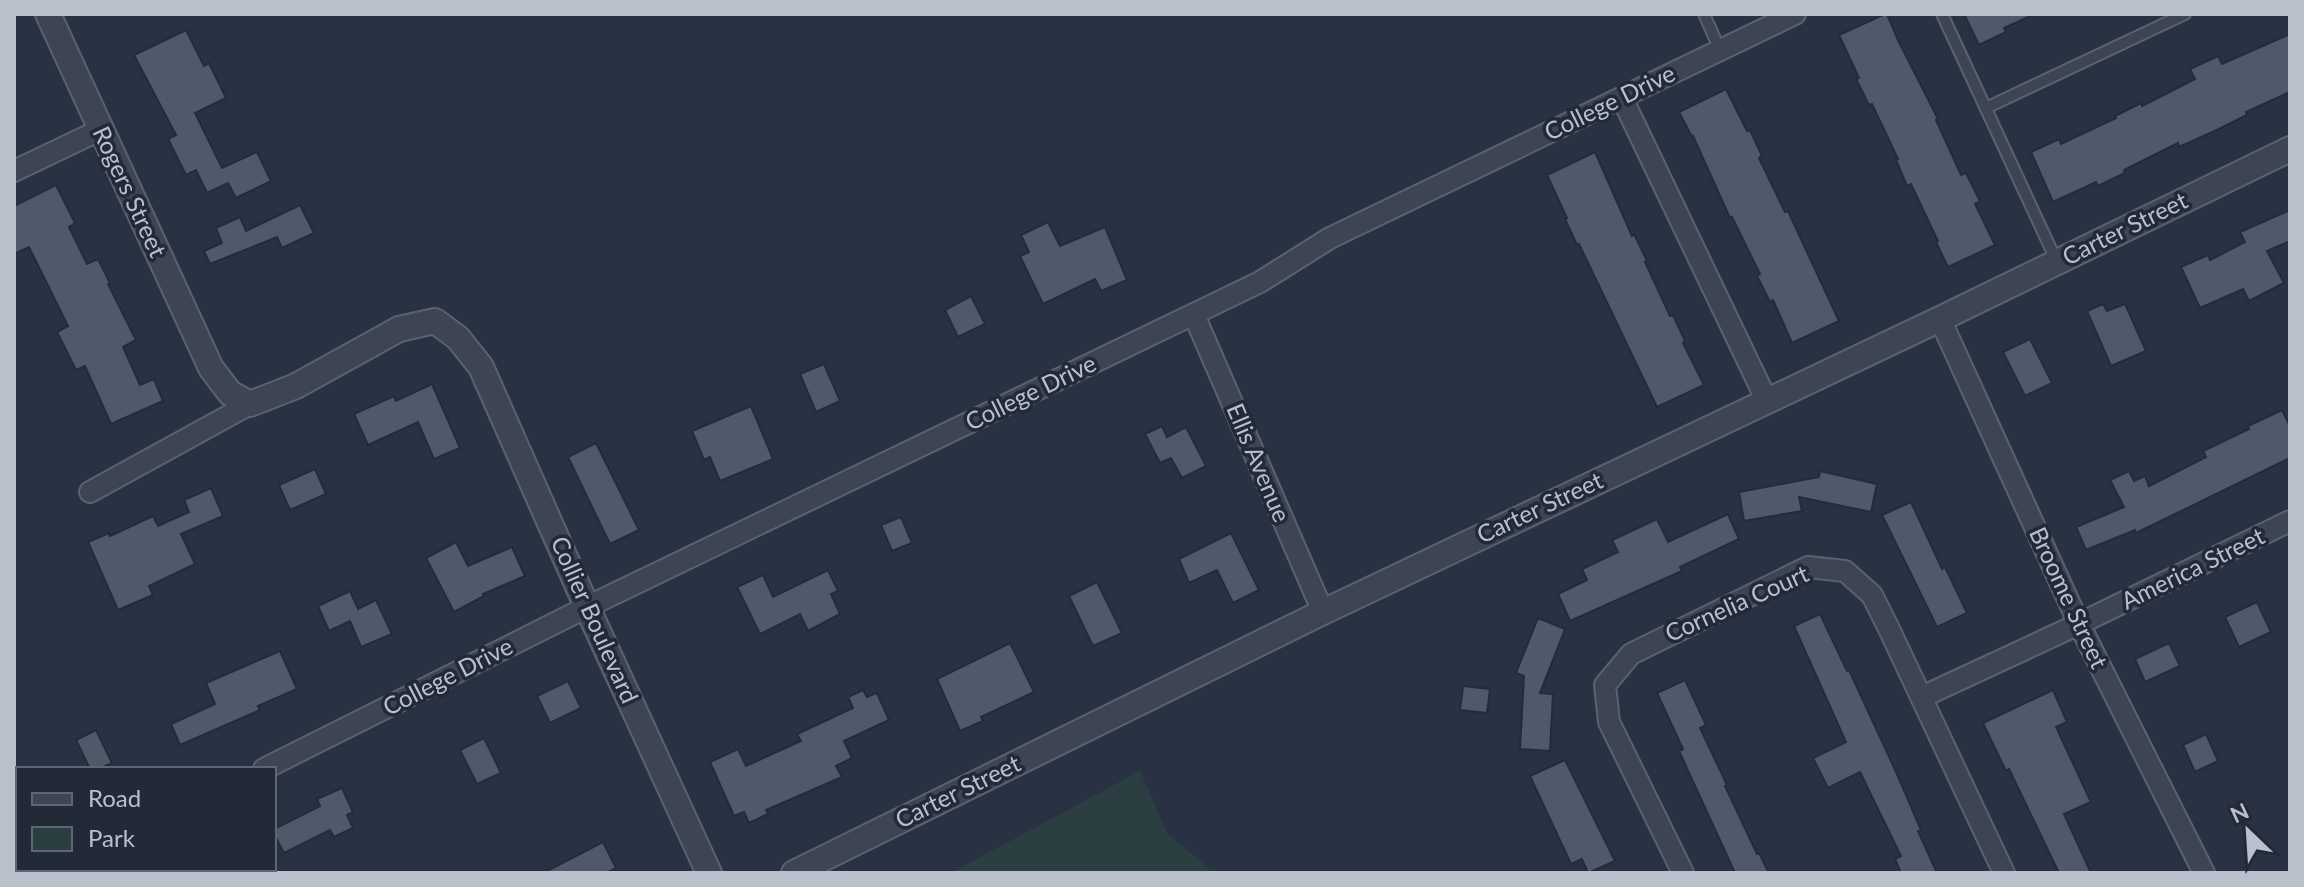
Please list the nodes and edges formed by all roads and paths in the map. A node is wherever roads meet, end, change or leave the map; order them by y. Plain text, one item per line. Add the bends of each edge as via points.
1 (48, 14) edge
2 (1704, 14) edge
3 (1795, 14) edge
4 (1942, 14) edge
5 (2185, 14) edge
6 (1720, 50) junction
7 (1622, 98) junction
8 (1986, 108) junction
9 (100, 130) junction
10 (2290, 149) edge
11 (14, 171) edge
12 (2057, 262) junction
13 (1194, 315) junction
14 (1940, 319) junction
15 (1767, 401) junction
16 (250, 404) junction
17 (90, 492) dead end
18 (2290, 521) edge
19 (587, 607) junction
20 (1323, 612) junction
21 (2079, 624) junction
22 (1922, 697) junction
23 (268, 767) edge
24 (709, 873) edge
25 (794, 873) edge
26 (1683, 873) edge
27 (2004, 873) edge
28 (2204, 873) edge

1 - 9 street, Rogers Street
2 - 6 lane
3 - 6 street, College Drive
4 - 8 lane
5 - 8 lane
6 - 7 street, College Drive
7 - 13 street, College Drive via 1330,238
7 - 15 street
8 - 12 lane
9 - 11 street
9 - 16 street, Rogers Street via 211,368 230,393
10 - 12 street, Carter Street
12 - 14 street, Carter Street
13 - 19 street, College Drive
13 - 20 street, Ellis Avenue
14 - 15 street, Carter Street
14 - 21 street, Broome Street
15 - 20 street, Carter Street
16 - 17 street
16 - 19 street, Collier Boulevard via 296,386 399,329 435,321 458,338 481,367
18 - 21 street, America Street
19 - 23 street, College Drive
19 - 24 street, Collier Boulevard
20 - 25 street, Carter Street
21 - 22 street, America Street
21 - 28 street, Broome Street
22 - 26 street, Cornelia Court via 1872,595 1845,571 1808,567 1631,654 1605,685 1609,722
22 - 27 street, Cornelia Court

